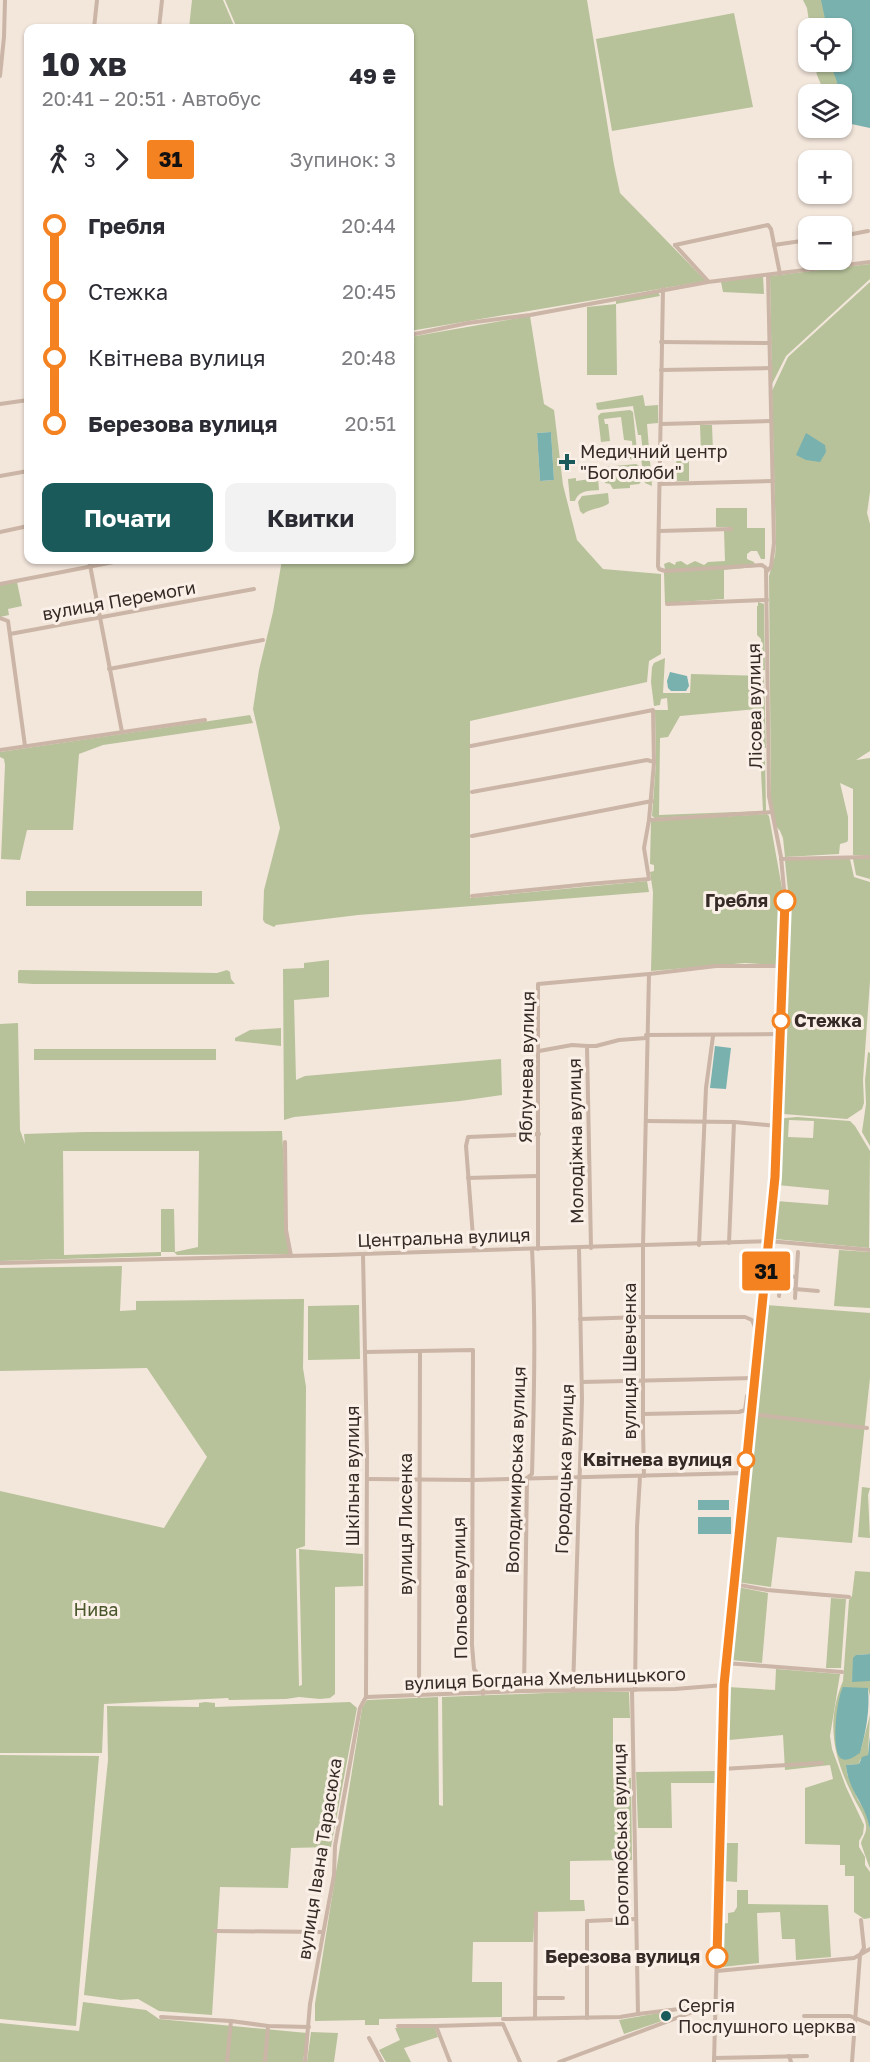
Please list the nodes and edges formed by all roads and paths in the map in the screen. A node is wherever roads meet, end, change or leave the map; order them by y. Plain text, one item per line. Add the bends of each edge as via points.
1 (5, 0) edge
2 (97, 0) edge
3 (162, 0) edge
4 (94, 24) edge
5 (159, 24) edge
6 (0, 76) edge
7 (868, 231) dead end
8 (852, 234) edge
9 (798, 241) edge
10 (774, 245) junction
11 (870, 262) edge
12 (780, 274) junction
13 (768, 275) junction
14 (708, 282) junction
15 (663, 289) junction
16 (414, 334) edge
17 (661, 342) junction
18 (770, 343) junction
19 (771, 368) junction
20 (661, 370) junction
21 (24, 400) edge
22 (0, 404) edge
23 (771, 421) junction
24 (660, 424) junction
25 (24, 472) edge
26 (0, 476) edge
27 (773, 481) junction
28 (660, 484) junction
29 (24, 527) edge
30 (732, 528) dead end
31 (659, 531) junction
32 (0, 532) edge
33 (101, 564) edge
34 (90, 566) junction
35 (767, 572) junction
36 (0, 584) edge
37 (254, 589) dead end
38 (767, 600) junction
39 (667, 604) dead end
40 (0, 618) edge
41 (100, 618) junction
42 (10, 634) junction
43 (263, 640) dead end
44 (109, 669) junction
45 (205, 720) dead end
46 (122, 732) junction
47 (24, 746) junction
48 (471, 746) dead end
49 (0, 750) edge
50 (654, 763) junction
51 (472, 792) dead end
52 (652, 801) junction
53 (772, 812) junction
54 (649, 820) junction
55 (472, 837) dead end
56 (870, 857) edge
57 (781, 859) junction
58 (472, 897) dead end
59 (783, 966) junction
60 (649, 974) junction
61 (781, 1034) junction
62 (646, 1036) junction
63 (713, 1036) junction
64 (587, 1046) junction
65 (539, 1051) junction
66 (646, 1121) junction
67 (704, 1122) junction
68 (734, 1122) junction
69 (777, 1126) junction
70 (538, 1134) junction
71 (285, 1142) dead end
72 (538, 1176) junction
73 (468, 1178) junction
74 (769, 1241) junction
75 (729, 1243) junction
76 (699, 1245) junction
77 (643, 1246) junction
78 (579, 1248) junction
79 (591, 1248) junction
80 (532, 1249) junction
81 (538, 1249) junction
82 (870, 1250) edge
83 (474, 1251) junction
84 (782, 1251) dead end
85 (798, 1252) dead end
86 (363, 1254) junction
87 (291, 1256) junction
88 (0, 1263) edge
89 (766, 1274) junction
90 (781, 1276) junction
91 (796, 1277) junction
92 (795, 1289) junction
93 (818, 1291) dead end
94 (779, 1296) dead end
95 (795, 1298) dead end
96 (644, 1317) junction
97 (580, 1319) junction
98 (759, 1337) junction
99 (420, 1351) junction
100 (365, 1352) junction
101 (755, 1378) junction
102 (642, 1381) junction
103 (582, 1382) junction
104 (753, 1392) junction
105 (643, 1414) junction
106 (751, 1414) junction
107 (867, 1428) dead end
108 (745, 1473) junction
109 (642, 1476) junction
110 (579, 1477) junction
111 (527, 1478) junction
112 (367, 1479) junction
113 (420, 1479) junction
114 (473, 1480) junction
115 (734, 1584) junction
116 (849, 1597) dead end
117 (726, 1663) junction
118 (842, 1672) dead end
119 (724, 1685) junction
120 (573, 1690) junction
121 (633, 1690) junction
122 (524, 1691) junction
123 (483, 1694) junction
124 (419, 1696) junction
125 (366, 1697) junction
126 (822, 1762) dead end
127 (722, 1769) junction
128 (536, 1913) dead end
129 (636, 1920) junction
130 (861, 1920) dead end
131 (215, 1931) dead end
132 (322, 1932) junction
133 (870, 1949) edge
134 (860, 1955) junction
135 (717, 1971) junction
136 (535, 1998) junction
137 (563, 1998) dead end
138 (714, 2005) junction
139 (638, 2014) junction
140 (804, 2016) dead end
141 (161, 2017) dead end
142 (535, 2018) junction
143 (587, 2018) junction
144 (855, 2019) junction
145 (231, 2021) junction
146 (503, 2022) junction
147 (870, 2024) edge
148 (268, 2026) junction
149 (398, 2026) dead end
150 (436, 2026) junction
151 (309, 2027) junction
152 (369, 2038) dead end
153 (789, 2056) junction
154 (807, 2056) dead end
155 (714, 2060) edge
156 (227, 2062) edge
157 (265, 2062) edge
158 (305, 2062) edge
159 (382, 2062) edge
160 (450, 2062) edge
161 (520, 2062) edge
162 (559, 2062) edge
163 (791, 2062) edge
164 (852, 2062) edge

1 - 6 street
2 - 4 street
3 - 5 street
7 - 8 street
9 - 10 street
10 - 12 street
10 - 14 street via 768,225 675,245
11 - 12 street
12 - 13 street
13 - 14 street
13 - 18 street, Лісова вулиця
14 - 15 street
15 - 16 street
15 - 17 street
17 - 18 street
17 - 20 street
18 - 19 street, Лісова вулиця
19 - 20 street
19 - 23 street, Лісова вулиця
20 - 24 street
21 - 22 street
23 - 24 street
23 - 27 street, Лісова вулиця
24 - 28 street
25 - 26 street
27 - 28 street
27 - 35 street, Лісова вулиця via 774,555
28 - 31 street
29 - 32 street
30 - 31 street
31 - 35 street via 658,566 663,571 762,565
33 - 34 street
34 - 36 street
34 - 41 street
35 - 38 street, Лісова вулиця
37 - 41 street, вулиця Перемоги
38 - 39 street
38 - 53 street, Лісова вулиця
40 - 42 street via 8,621
41 - 42 street, вулиця Перемоги
41 - 44 street
42 - 47 street
43 - 44 street
44 - 46 street
45 - 46 street
46 - 47 street
47 - 49 street
48 - 50 street via 653,710
50 - 51 street via 647,760
50 - 52 street
52 - 54 street
52 - 55 street
53 - 54 street
53 - 57 street, Лісова вулиця
54 - 58 street via 644,848 649,879
56 - 57 street
57 - 59 street, Лісова вулиця via 785,900
59 - 60 street, Яблунева вулиця via 716,966
59 - 61 street, Лісова вулиця
60 - 62 street, вулиця Шевченка
60 - 65 street, Яблунева вулиця via 538,984
61 - 63 street
61 - 69 street, Лісова вулиця
62 - 63 street
62 - 64 street
62 - 66 street, вулиця Шевченка
63 - 67 street
64 - 65 street, Молодіжна вулиця
64 - 79 street, Молодіжна вулиця
65 - 70 street, Яблунева вулиця
66 - 67 street
66 - 77 street, вулиця Шевченка
67 - 68 street
67 - 76 street
68 - 69 street
68 - 75 street
69 - 74 street, Лісова вулиця
70 - 72 street, Яблунева вулиця
70 - 73 street via 468,1137
71 - 87 street via 286,1230
72 - 73 street
72 - 81 street, Яблунева вулиця
73 - 83 street
74 - 75 street, Центральна вулиця
74 - 82 street, Центральна вулиця
74 - 89 street, Лісова вулиця
75 - 76 street, Центральна вулиця
76 - 77 street, Центральна вулиця
77 - 79 street, Центральна вулиця
77 - 96 street, вулиця Шевченка
78 - 79 street, Центральна вулиця
78 - 81 street, Центральна вулиця
78 - 97 street, Городоцька вулиця
80 - 81 street, Центральна вулиця
80 - 83 street, Центральна вулиця
80 - 111 street, Володимирська вулиця via 532,1474
83 - 86 street, Центральна вулиця
84 - 90 street
85 - 91 street
86 - 87 street, Центральна вулиця
86 - 100 street, Шкільна вулиця
87 - 88 street, Центральна вулиця
89 - 90 street
89 - 98 street, Лісова вулиця
90 - 91 street
90 - 94 street
91 - 92 street
92 - 93 street
92 - 95 street
96 - 97 street
96 - 98 street via 746,1317 752,1320
96 - 102 street, вулиця Шевченка
97 - 103 street, Городоцька вулиця
98 - 101 street, Лісова вулиця
99 - 100 street
99 - 113 street, вулиця Лисенка
99 - 114 street, Польова вулиця via 473,1350
100 - 112 street, Шкільна вулиця
101 - 102 street
101 - 104 street, Лісова вулиця
102 - 103 street
102 - 105 street, вулиця Шевченка
103 - 110 street, Городоцька вулиця
104 - 105 street via 747,1396 745,1410 739,1412
104 - 106 street, Лісова вулиця
105 - 109 street, вулиця Шевченка
106 - 107 street
106 - 108 street, Лісова вулиця
108 - 109 street
108 - 115 street, Лісова вулиця
109 - 110 street
109 - 121 street, вулиця Шевченка
110 - 111 street
110 - 120 street, Городоцька вулиця
111 - 114 street
111 - 122 street, Володимирська вулиця
112 - 113 street
112 - 125 street, Шкільна вулиця
113 - 114 street
113 - 124 street, вулиця Лисенка
114 - 123 street, Польова вулиця via 472,1645 474,1669 482,1680
115 - 116 street
115 - 117 street, Лісова вулиця
117 - 118 street
117 - 119 street, Лісова вулиця
119 - 121 street, вулиця Богдана Хмельницького
119 - 127 street, Лісова вулиця
120 - 121 street, вулиця Богдана Хмельницького
120 - 122 street, вулиця Богдана Хмельницького
121 - 129 street, Боголюбська вулиця
122 - 123 street, вулиця Богдана Хмельницького
123 - 124 street, вулиця Богдана Хмельницького
124 - 125 street, вулиця Богдана Хмельницького
125 - 132 street, вулиця Івана Тарасюка via 360,1708
126 - 127 street
127 - 135 street, Лісова вулиця
128 - 136 street
129 - 139 street, Боголюбська вулиця
129 - 143 street via 586,1921
130 - 134 street via 864,1948
131 - 132 street
132 - 151 street, вулиця Івана Тарасюка
133 - 134 street
134 - 135 street
134 - 144 street
135 - 138 street, Лісова вулиця
136 - 137 street
136 - 142 street
138 - 139 street
138 - 155 street, Лісова вулиця
138 - 162 street
139 - 143 street
140 - 144 street
141 - 145 street
142 - 143 street
142 - 146 street
144 - 147 street
144 - 164 street
145 - 148 street
145 - 156 street
146 - 150 street
146 - 161 street
148 - 151 street
148 - 157 street
149 - 150 street
150 - 160 street
151 - 158 street, вулиця Івана Тарасюка
152 - 159 street
153 - 154 street
153 - 155 street
153 - 163 street

